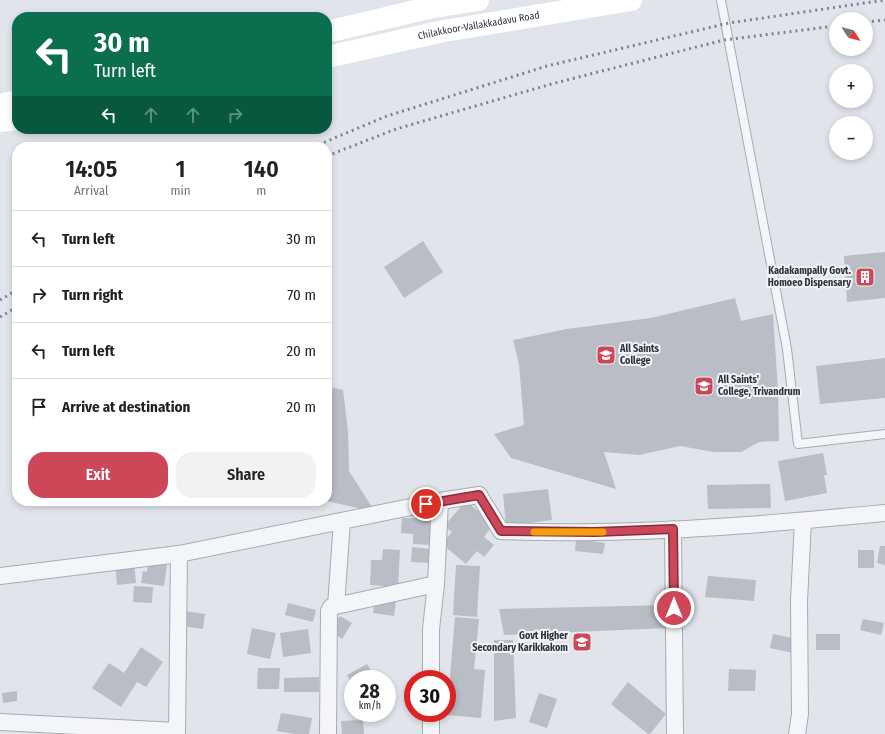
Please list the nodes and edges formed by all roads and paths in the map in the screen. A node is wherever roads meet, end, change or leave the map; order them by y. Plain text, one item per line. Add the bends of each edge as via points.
1 (478, 0) edge
2 (631, 0) edge
3 (721, 0) edge
4 (332, 31) edge
5 (332, 56) edge
6 (12, 102) edge
7 (0, 105) edge
8 (12, 120) edge
9 (0, 121) edge
10 (885, 434) edge
11 (440, 501) junction
12 (885, 513) edge
13 (342, 521) junction
14 (803, 521) junction
15 (673, 529) junction
16 (179, 554) junction
17 (0, 576) edge
18 (436, 584) junction
19 (336, 606) junction
20 (431, 670) edge
21 (0, 722) edge
22 (431, 722) edge
23 (177, 733) edge
24 (328, 734) edge
25 (431, 734) edge
26 (675, 734) edge
27 (797, 734) edge

1 - 4 main road via 428,8
2 - 5 main road, Chilakkoor-Vallakkadavu Road via 444,31
3 - 10 lane via 787,349 798,444
6 - 7 main road
8 - 9 main road
11 - 13 street
11 - 15 street via 479,495 501,531 595,532
11 - 18 street
12 - 14 street
13 - 16 street
13 - 19 street
14 - 15 street
14 - 27 street via 799,601 800,714
15 - 26 street
16 - 17 street
16 - 23 street
18 - 19 street
18 - 20 street via 431,629
19 - 24 street via 331,607 329,611
21 - 23 street
22 - 25 street

